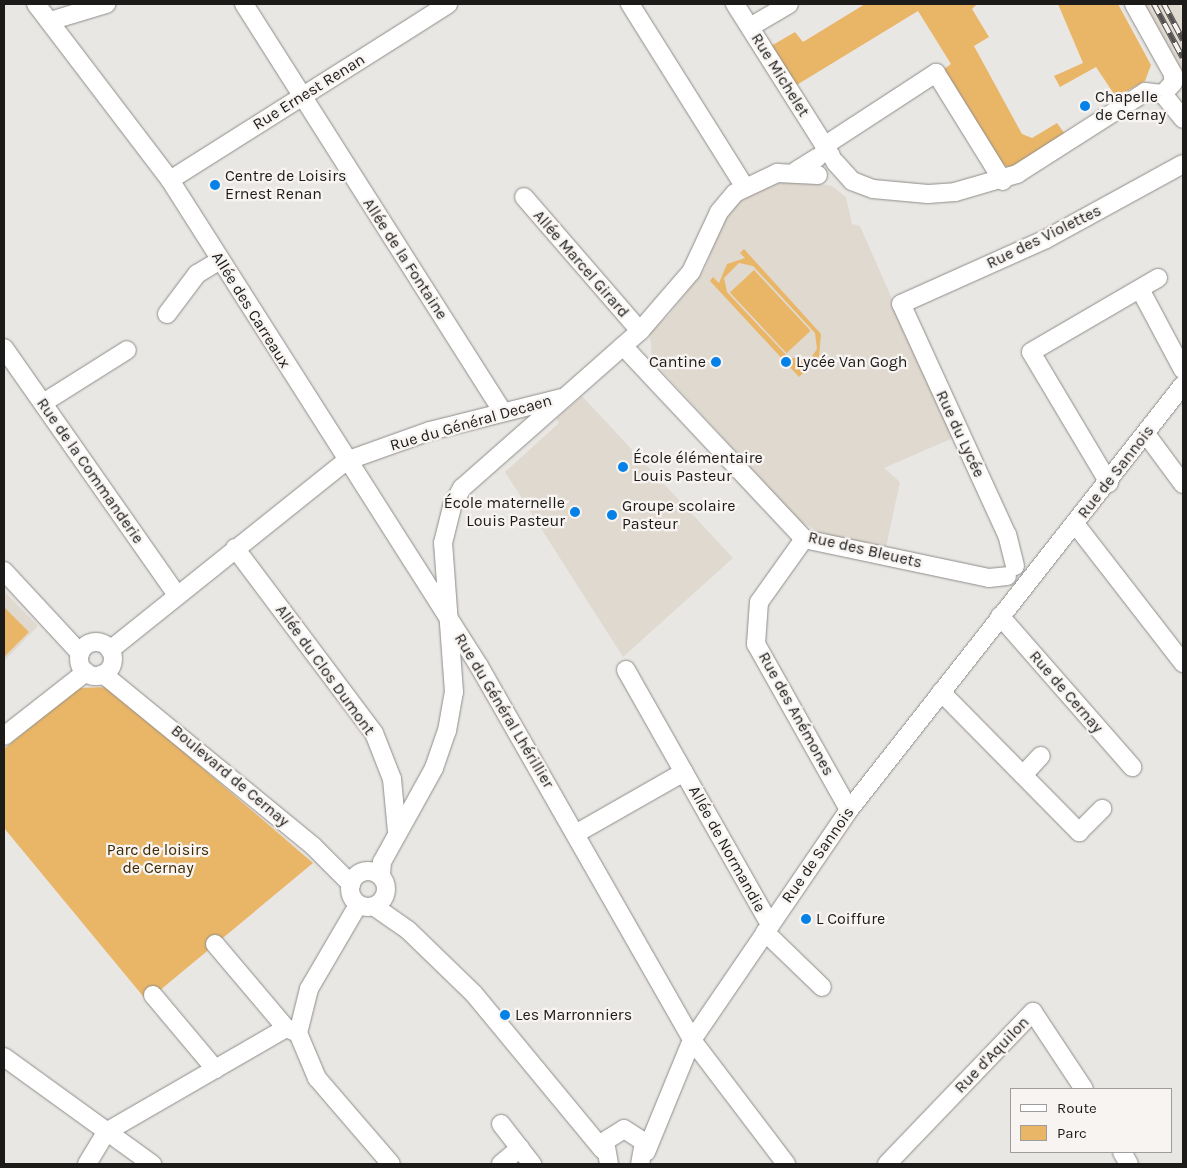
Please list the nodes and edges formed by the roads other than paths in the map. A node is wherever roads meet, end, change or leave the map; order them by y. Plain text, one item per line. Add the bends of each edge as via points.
1 (36, 4) edge
2 (106, 4) edge
3 (244, 4) edge
4 (448, 4) edge
5 (630, 4) edge
6 (735, 4) edge
7 (789, 4) edge
8 (1134, 4) edge
9 (50, 21) junction
10 (750, 28) junction
11 (1163, 94) junction
12 (302, 97) junction
13 (1183, 119) edge
14 (826, 161) junction
15 (1183, 164) edge
16 (170, 180) junction
17 (1003, 181) junction
18 (744, 186) junction
19 (854, 191) dead end
20 (524, 196) dead end
21 (220, 260) junction
22 (1158, 278) dead end
23 (1141, 291) junction
24 (901, 304) joint
25 (167, 314) dead end
26 (640, 330) junction
27 (623, 346) junction
28 (4, 348) edge
29 (127, 350) dead end
30 (1183, 370) edge
31 (1183, 385) edge
32 (565, 397) junction
33 (43, 403) junction
34 (503, 412) junction
35 (1146, 434) junction
36 (346, 461) junction
37 (1109, 483) junction
38 (1183, 484) edge
39 (1076, 525) junction
40 (804, 539) junction
41 (235, 548) junction
42 (4, 571) edge
43 (1018, 576) junction
44 (177, 595) junction
45 (1004, 611) junction
46 (452, 626) junction
47 (84, 648) junction
48 (1183, 664) edge
49 (103, 665) junction
50 (626, 670) dead end
51 (940, 692) junction
52 (4, 736) edge
53 (1040, 756) dead end
54 (1132, 768) dead end
55 (684, 772) junction
56 (1022, 775) junction
57 (1102, 809) dead end
58 (849, 810) junction
59 (397, 832) junction
60 (577, 832) junction
61 (369, 873) junction
62 (373, 902) junction
63 (768, 929) junction
64 (215, 944) dead end
65 (822, 987) dead end
66 (153, 996) dead end
67 (292, 1031) junction
68 (692, 1040) junction
69 (4, 1057) edge
70 (215, 1069) junction
71 (1083, 1088) edge
72 (575, 1111) junction
73 (658, 1123) junction
74 (501, 1124) dead end
75 (615, 1131) junction
76 (634, 1131) junction
77 (106, 1132) junction
78 (520, 1148) junction
79 (606, 1157) edge
80 (643, 1158) edge
81 (87, 1164) edge
82 (152, 1164) edge
83 (391, 1164) edge
84 (501, 1164) edge
85 (532, 1164) edge
86 (786, 1164) edge
87 (887, 1164) edge

1 - 9 street, Allée des Carreaux
2 - 9 street
3 - 12 street, Allée de la Fontaine
4 - 12 street, Rue Ernest Renan
5 - 18 street
6 - 10 street, Rue Michelet
7 - 10 street
8 - 11 street via 1173,74 1173,83
9 - 16 street, Allée des Carreaux
10 - 14 street, Rue Michelet
11 - 13 street
11 - 17 street via 1150,91 1134,97
12 - 16 street, Rue Ernest Renan
12 - 34 street, Allée de la Fontaine
14 - 17 street via 852,181 886,192 928,194
14 - 17 street, Rue du Général Decaen via 936,74
14 - 18 street, Rue du Général Decaen via 796,171 768,175
14 - 19 street
15 - 24 street, Rue des Violettes via 1046,240
16 - 21 street, Allée des Carreaux
18 - 26 street, Rue du Général Decaen via 719,212 691,272
20 - 26 street, Allée Marcel Girard
21 - 25 street via 185,286
21 - 36 street, Allée des Carreaux
22 - 23 street
23 - 30 street
23 - 37 street via 1030,352
24 - 43 street, Rue du Lycée via 1007,535
26 - 27 street, Rue du Général Decaen
27 - 32 street, Rue du Général Decaen
27 - 40 street, Rue des Bleuets
28 - 33 street, Rue de la Commanderie
29 - 33 street
31 - 35 street, Rue de Sannois
32 - 34 street, Rue du Général Decaen
32 - 46 street, Rue du Général Lhérillier via 478,470 452,506 443,543
33 - 44 street, Rue de la Commanderie
34 - 36 street, Rue du Général Decaen
35 - 37 street, Rue de Sannois
35 - 38 street
36 - 41 street, Rue du Général Decaen
36 - 46 street, Allée des Carreaux
37 - 39 street, Rue de Sannois
39 - 43 street, Rue de Sannois via 1048,557
39 - 48 street
40 - 43 street, Rue des Bleuets via 989,578
40 - 58 street, Rue des Anémones via 759,602 756,644
41 - 44 street, Rue du Général Decaen
41 - 59 street, Allée du Clos Dumont via 374,733 392,779
42 - 47 street
43 - 45 street, Rue de Sannois
44 - 49 street, Rue du Général Decaen
45 - 51 street, Rue de Sannois
45 - 54 street, Rue de Cernay
46 - 59 street via 454,692 447,731 434,768
46 - 60 street, Rue du Général Lhérillier
47 - 49 street
47 - 49 street via 101,643
49 - 52 street, Rue du Général Decaen
49 - 61 street, Boulevard de Cernay via 147,707 313,846
50 - 55 street, Allée de Normandie
51 - 56 street
51 - 58 street, Rue de Sannois
53 - 56 street
55 - 60 street, Allée de Normandie
55 - 63 street, Allée de Normandie
56 - 57 street via 1079,832
58 - 63 street, Rue de Sannois
59 - 61 street
60 - 68 street, Rue du Général Lhérillier
61 - 62 street
61 - 62 street
62 - 67 street via 309,989
62 - 72 street via 408,930 474,994
63 - 65 street, Allée de Normandie
63 - 68 street, Rue de Sannois
64 - 67 street
66 - 70 street
67 - 70 street
67 - 83 street via 317,1078
68 - 73 street, Rue de Sannois
68 - 86 street, Rue du Général Lhérillier
69 - 77 street
70 - 77 street
71 - 87 street, Rue d'Aquilon via 1033,1012
72 - 75 street
72 - 79 street
73 - 76 street
73 - 80 street, Rue de Sannois
74 - 78 street
75 - 76 street
75 - 79 street
76 - 80 street via 644,1142
77 - 81 street
77 - 82 street
78 - 84 street
78 - 85 street

